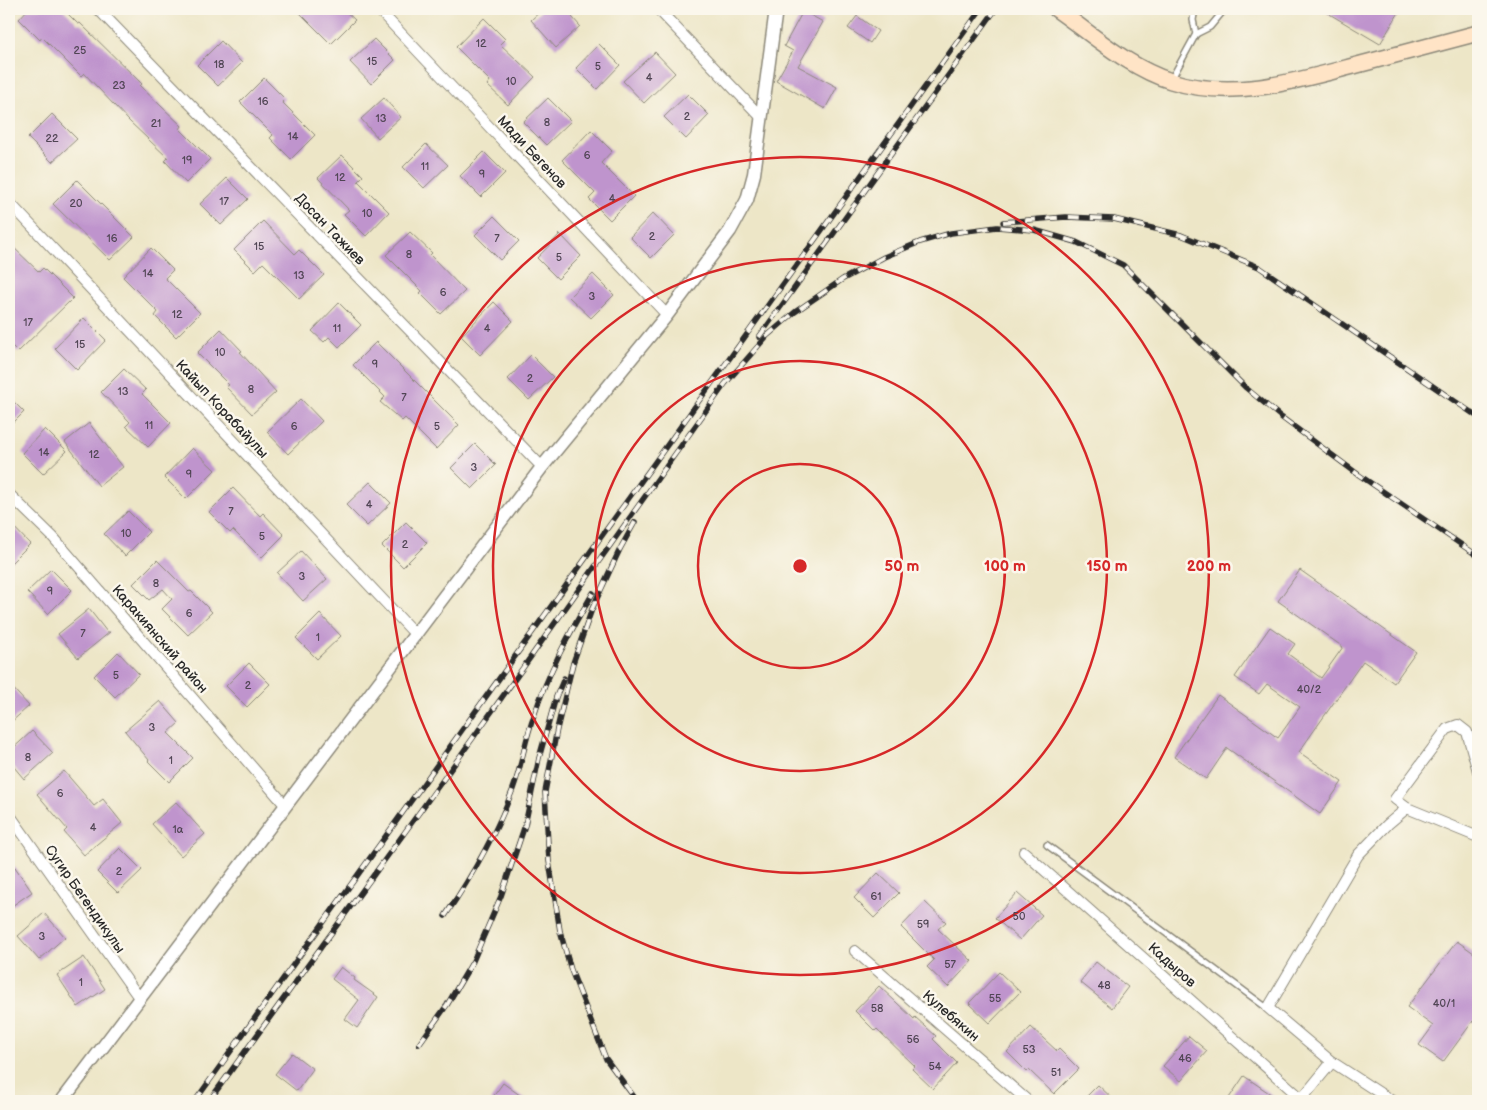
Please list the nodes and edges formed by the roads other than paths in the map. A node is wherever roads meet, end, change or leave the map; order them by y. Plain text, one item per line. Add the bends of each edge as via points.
1 (98, 9) edge
2 (378, 9) edge
3 (658, 9) edge
4 (776, 9) edge
5 (1056, 9) edge
6 (1195, 9) edge
7 (1225, 9) edge
8 (1478, 33) edge
9 (1196, 34) junction
10 (1170, 81) junction
11 (762, 118) junction
12 (9, 202) edge
13 (667, 315) junction
14 (542, 468) junction
15 (9, 494) edge
16 (416, 635) junction
17 (1478, 771) edge
18 (286, 806) junction
19 (1407, 808) junction
20 (9, 814) edge
21 (1478, 837) edge
22 (1047, 844) dead end
23 (1024, 852) dead end
24 (855, 950) dead end
25 (140, 999) junction
26 (1268, 1008) junction
27 (1332, 1062) junction
28 (1301, 1100) edge
29 (62, 1101) edge
30 (1028, 1101) edge
31 (1392, 1101) edge

1 - 14 street, Досан Тажиев
2 - 13 street, Мади Бегенов
3 - 11 street
4 - 11 street
5 - 10 main road via 1132,63
6 - 9 lane
7 - 9 lane via 1210,27
8 - 10 main road via 1297,81 1247,89 1205,89
9 - 10 lane
11 - 13 street via 747,200 730,231
12 - 16 street, Кайып Корабайулы
13 - 14 street
14 - 16 street
15 - 18 street, Каракиянский район via 53,537
16 - 18 street
17 - 19 street via 1467,732 1458,725 1448,729 1395,799
18 - 25 street
19 - 21 street
19 - 26 street via 1358,855
20 - 25 street, Сугир Бегендикулы
22 - 26 lane
23 - 28 street, Кадыров
24 - 30 street, Кулебякин
25 - 29 street
26 - 27 street
27 - 28 street
27 - 31 street

